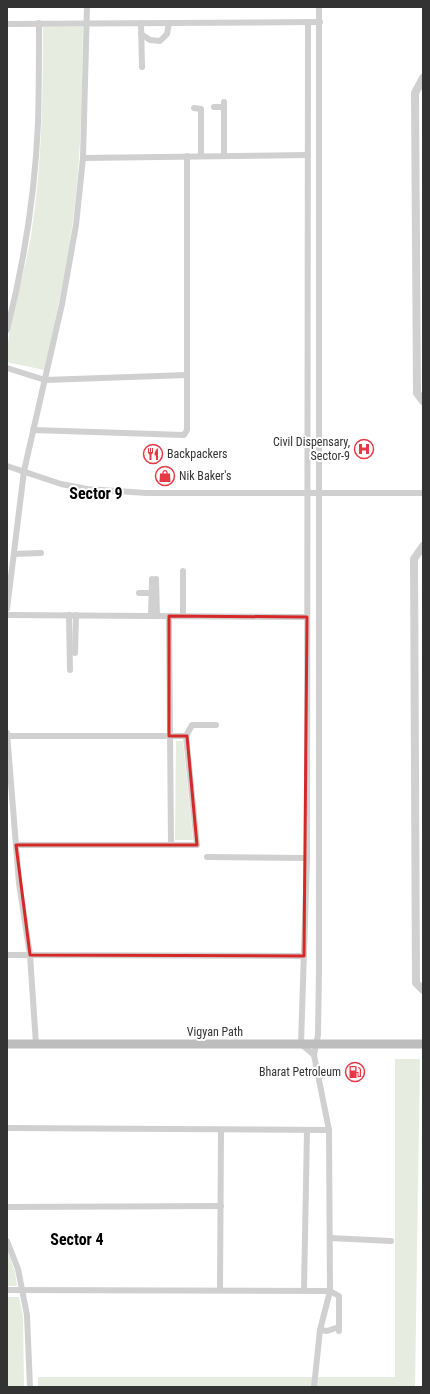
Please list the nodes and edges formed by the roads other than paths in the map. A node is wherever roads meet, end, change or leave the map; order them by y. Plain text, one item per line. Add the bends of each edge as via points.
1 (87, 7) edge
2 (320, 7) edge
3 (308, 22) junction
4 (320, 22) junction
5 (39, 23) junction
6 (87, 23) junction
7 (141, 23) junction
8 (169, 23) junction
9 (7, 24) edge
10 (142, 34) junction
11 (142, 67) dead end
12 (423, 78) edge
13 (214, 107) dead end
14 (194, 108) dead end
15 (308, 155) junction
16 (187, 156) junction
17 (200, 156) junction
18 (224, 156) junction
19 (83, 158) junction
20 (7, 330) edge
21 (7, 368) edge
22 (187, 376) junction
23 (45, 380) junction
24 (423, 400) edge
25 (33, 430) junction
26 (7, 466) edge
27 (24, 471) junction
28 (307, 492) junction
29 (319, 492) junction
30 (423, 493) edge
31 (423, 546) edge
32 (41, 553) dead end
33 (14, 554) junction
34 (183, 571) dead end
35 (139, 593) dead end
36 (152, 593) junction
37 (7, 609) edge
38 (7, 615) edge
39 (69, 615) junction
40 (76, 615) junction
41 (154, 616) junction
42 (169, 616) junction
43 (183, 616) junction
44 (307, 617) junction
45 (75, 653) dead end
46 (70, 670) dead end
47 (216, 725) dead end
48 (7, 732) edge
49 (7, 736) edge
50 (169, 736) junction
51 (186, 736) junction
52 (16, 845) junction
53 (171, 845) junction
54 (207, 857) dead end
55 (307, 858) junction
56 (7, 955) edge
57 (30, 955) junction
58 (304, 956) junction
59 (423, 990) edge
60 (7, 1044) edge
61 (36, 1044) junction
62 (301, 1044) junction
63 (423, 1044) edge
64 (317, 1045) junction
65 (314, 1055) junction
66 (7, 1128) edge
67 (221, 1130) junction
68 (307, 1130) junction
69 (329, 1130) junction
70 (221, 1206) junction
71 (7, 1207) edge
72 (330, 1238) junction
73 (7, 1241) edge
74 (391, 1241) dead end
75 (7, 1290) edge
76 (22, 1290) junction
77 (220, 1290) junction
78 (304, 1290) junction
79 (330, 1291) junction
80 (320, 1330) junction
81 (30, 1387) edge
82 (314, 1387) edge

1 - 6 street
2 - 4 street
3 - 4 street
3 - 8 street
3 - 15 street
4 - 29 street
5 - 6 street
5 - 9 street
5 - 20 street via 38,124 34,175 26,238
6 - 7 street
6 - 19 street
7 - 8 street
7 - 10 street
8 - 10 street via 167,34 160,41 150,40
10 - 11 street
12 - 24 street via 416,93 416,101 417,392
13 - 18 street via 224,105
14 - 17 street via 201,109
15 - 18 street
15 - 28 street
16 - 17 street
16 - 19 street
16 - 22 street
17 - 18 street
19 - 23 street via 75,232
21 - 23 street
22 - 23 street
22 - 25 street via 187,430 184,435
23 - 25 street
25 - 27 street
26 - 27 street
27 - 28 street via 62,484 101,490 146,493
27 - 33 street
28 - 29 street
28 - 44 street
29 - 30 street
29 - 64 street
31 - 59 street via 414,559 414,574 416,983
32 - 33 street
33 - 37 street
34 - 43 street
35 - 36 street
36 - 41 street
36 - 41 street via 154,579
38 - 39 street
39 - 40 street
39 - 46 street
40 - 41 street
40 - 45 street
41 - 42 street
42 - 43 street
42 - 50 street
43 - 44 street
44 - 55 street
47 - 51 street via 195,724
48 - 49 street
49 - 50 street
49 - 52 street
50 - 51 street
50 - 53 street
51 - 53 street via 197,845
52 - 53 street
52 - 57 street
54 - 55 street
55 - 58 street
56 - 57 street
57 - 58 street
57 - 61 street
58 - 62 street
60 - 61 main road, Vigyan Path
61 - 62 main road, Vigyan Path
62 - 64 main road, Vigyan Path
62 - 65 street
63 - 64 main road, Vigyan Path
64 - 65 street
65 - 69 street
66 - 67 street
67 - 68 street
67 - 70 street
68 - 69 street
68 - 78 street
69 - 72 street
70 - 71 street
70 - 77 street
72 - 74 street
72 - 79 street
73 - 76 street via 18,1269
75 - 76 street
76 - 77 street
76 - 81 street via 27,1315
77 - 78 street
78 - 79 street
79 - 80 street
79 - 80 street via 339,1296 339,1329
80 - 82 street

